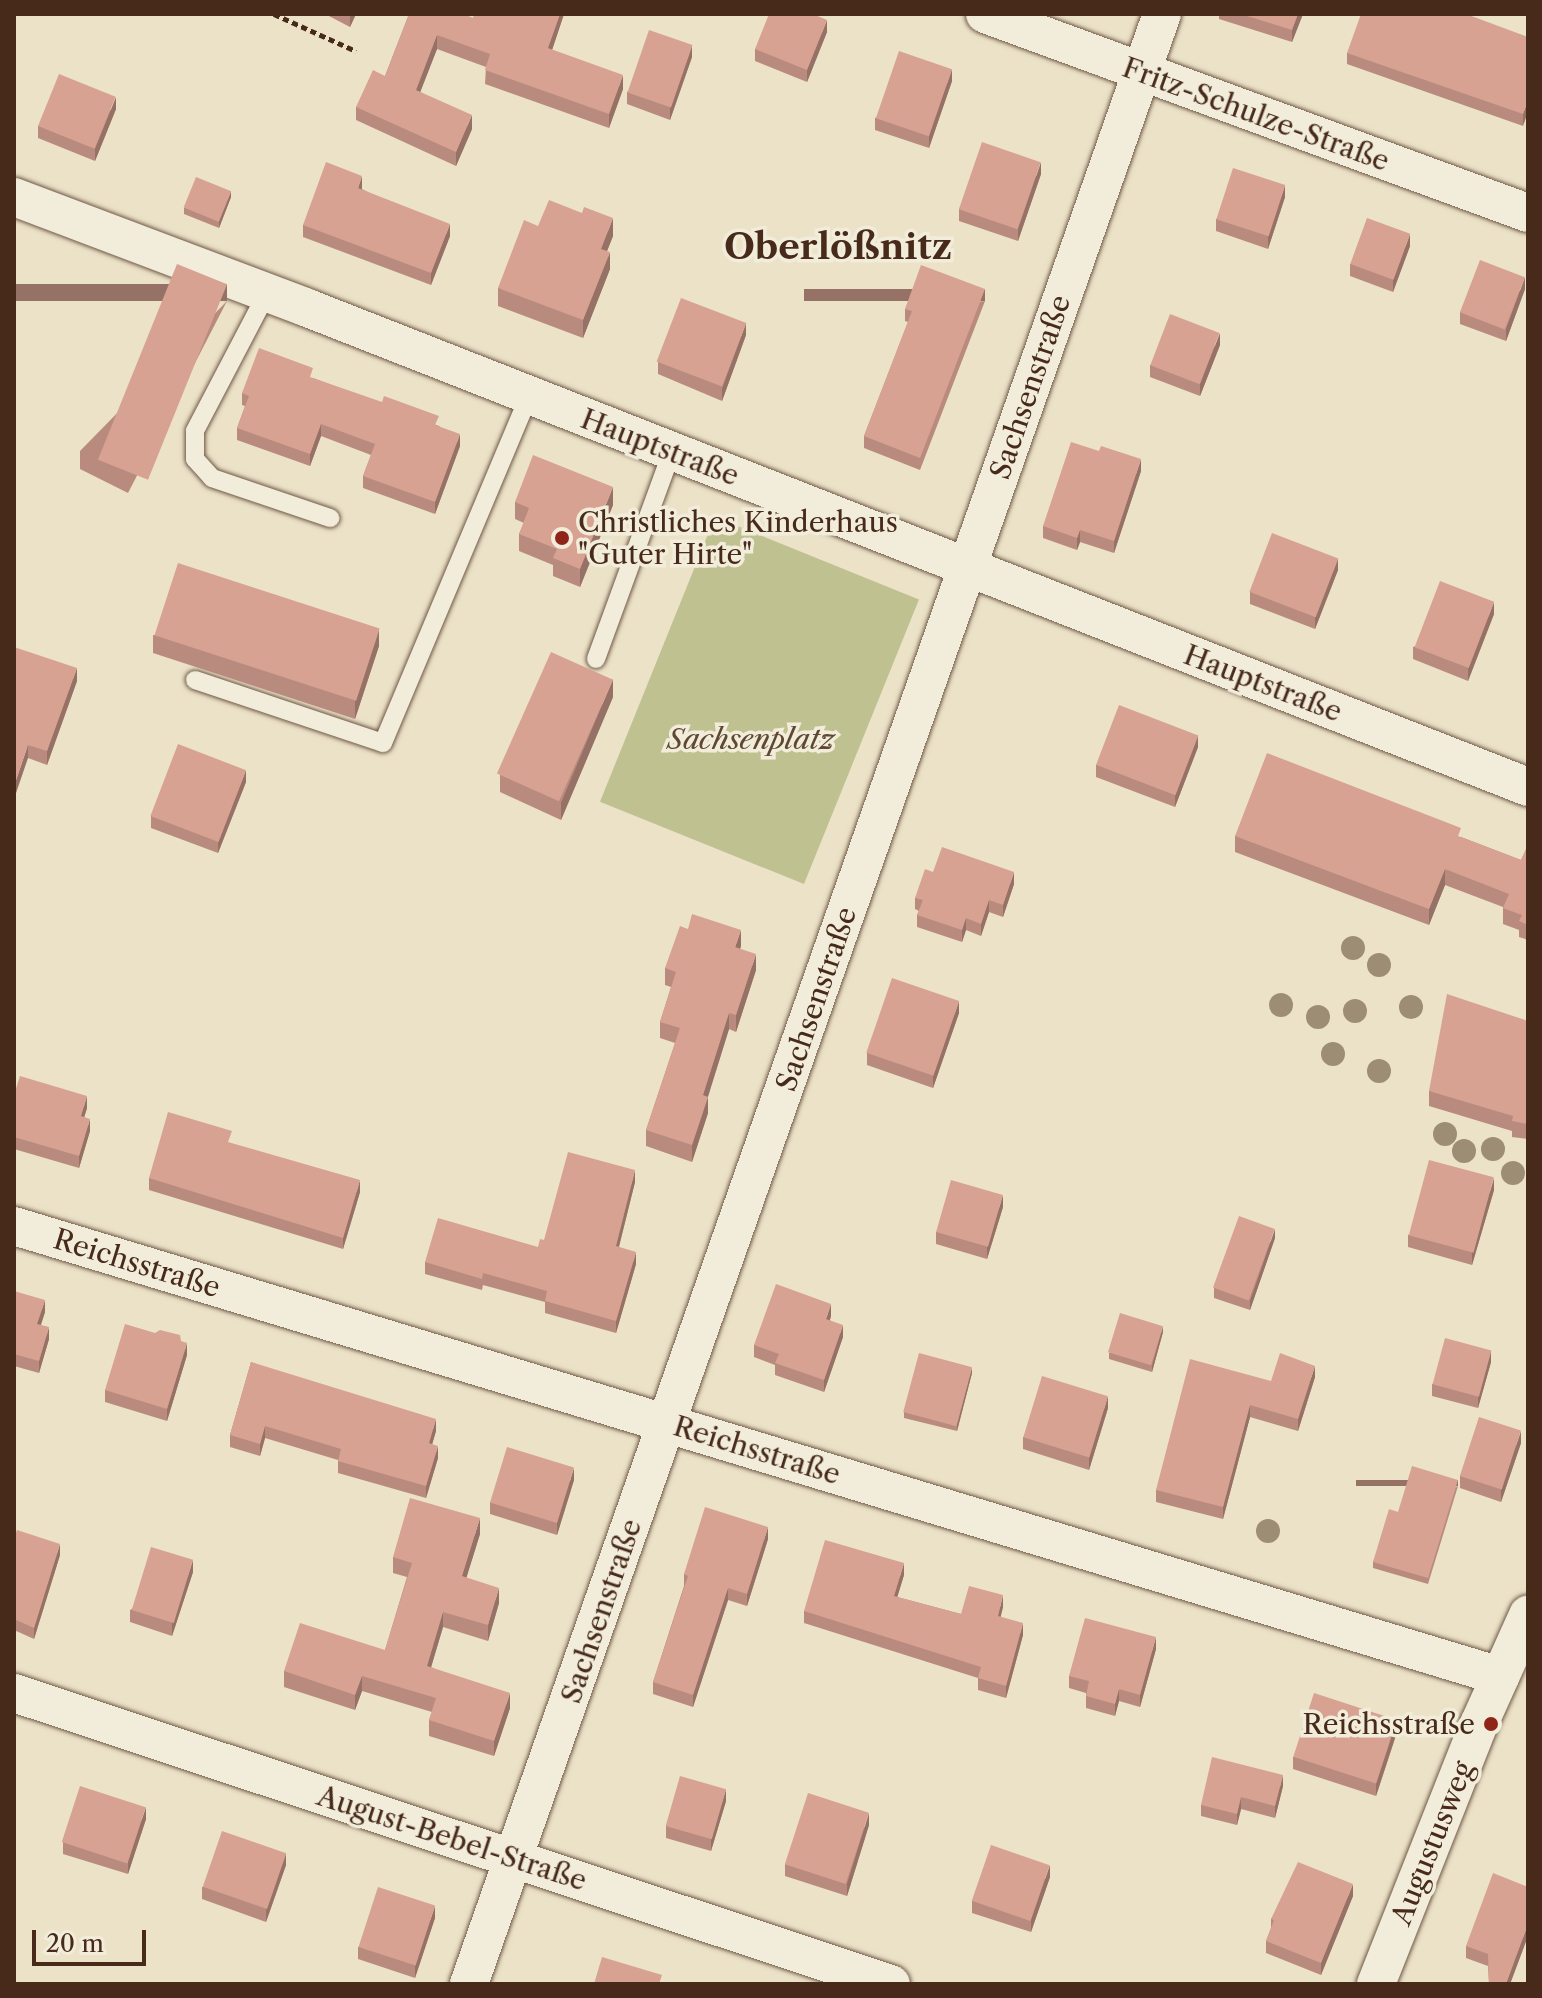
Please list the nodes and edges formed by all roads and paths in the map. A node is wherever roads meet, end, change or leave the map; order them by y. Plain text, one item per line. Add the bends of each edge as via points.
1 (274, 14) edge
2 (985, 14) edge
3 (1162, 14) edge
4 (356, 51) dead end
5 (1140, 73) junction
6 (14, 197) edge
7 (1528, 213) edge
8 (267, 293) junction
9 (529, 395) junction
10 (672, 451) junction
11 (330, 518) dead end
12 (966, 567) junction
13 (596, 659) dead end
14 (195, 680) dead end
15 (1528, 787) edge
16 (14, 1226) edge
17 (668, 1423) junction
18 (1528, 1615) edge
19 (1500, 1676) junction
20 (14, 1693) edge
21 (514, 1859) junction
22 (1382, 1982) edge
23 (469, 1984) edge
24 (891, 1984) edge

1 - 4 path
2 - 5 street, Fritz-Schulze-Straße
3 - 5 street, Sachsenstraße
5 - 7 street, Fritz-Schulze-Straße
5 - 12 street, Sachsenstraße
6 - 8 street, Hauptstraße
8 - 9 street, Hauptstraße
8 - 11 lane via 195,431 195,459 212,478
9 - 10 street, Hauptstraße
9 - 14 lane via 383,743
10 - 12 street, Hauptstraße
10 - 13 lane
12 - 15 street, Hauptstraße
12 - 17 street, Sachsenstraße
16 - 17 street, Reichsstraße
17 - 19 street, Reichsstraße
17 - 21 street, Sachsenstraße
18 - 19 street, Augustusweg
19 - 22 street, Augustusweg
20 - 21 street, August-Bebel-Straße
21 - 23 street, Sachsenstraße
21 - 24 street, August-Bebel-Straße

